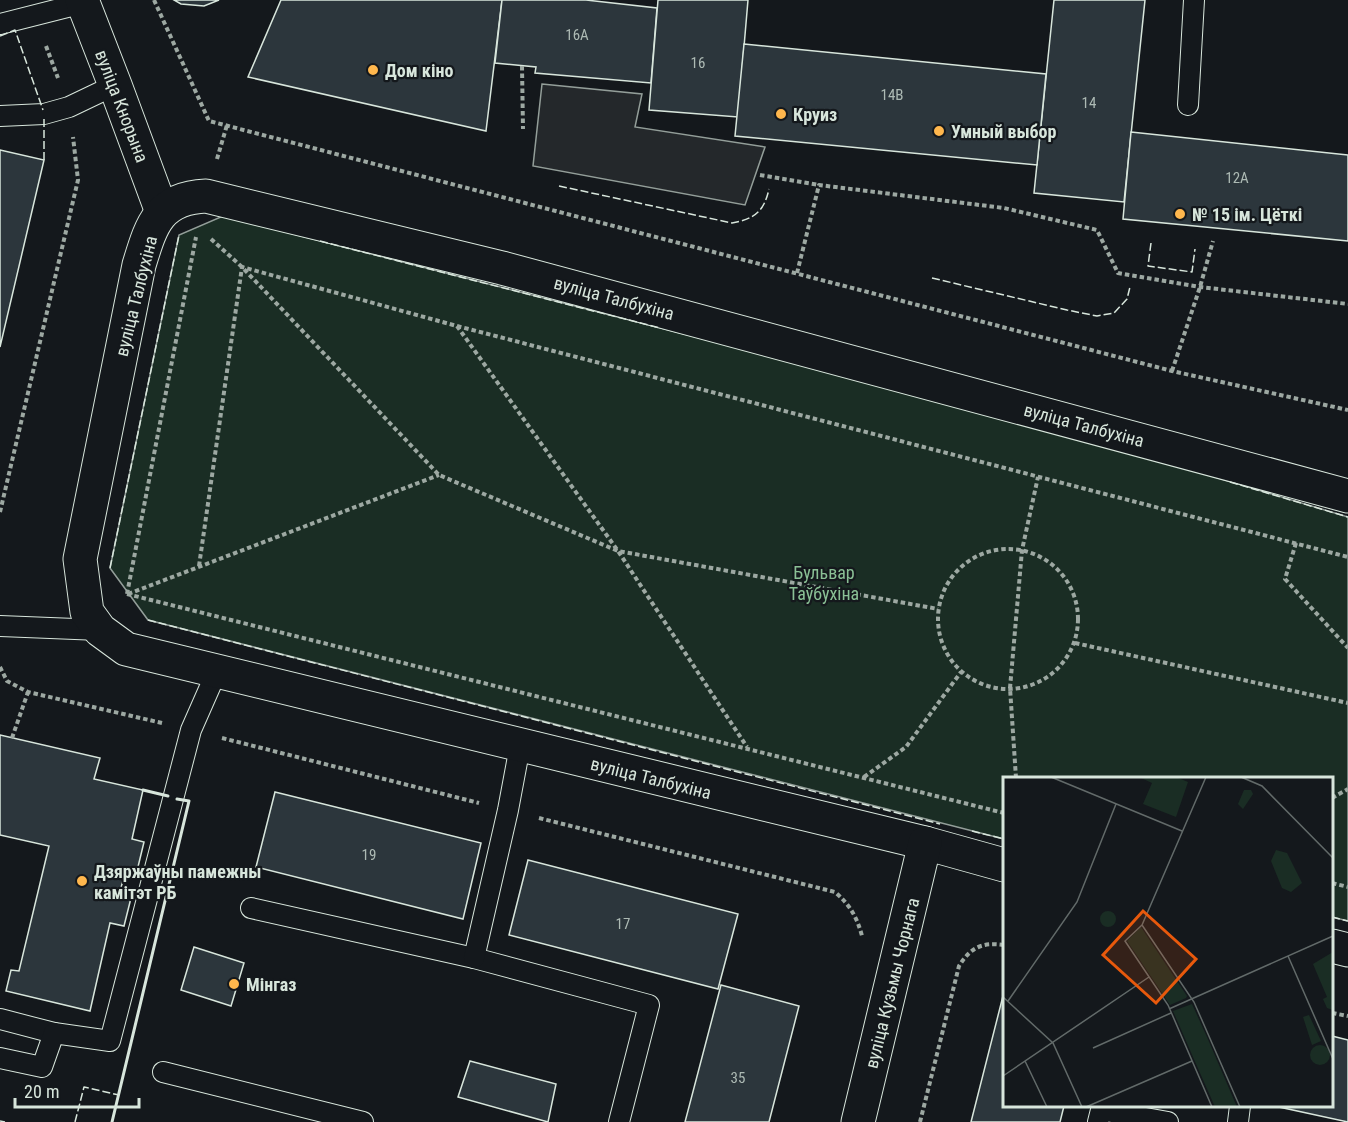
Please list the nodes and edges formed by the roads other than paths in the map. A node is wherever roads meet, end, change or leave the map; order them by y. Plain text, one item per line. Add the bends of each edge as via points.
1 (1194, 0) edge
2 (82, 2) edge
3 (0, 24) edge
4 (115, 85) junction
5 (1188, 105) dead end
6 (0, 116) edge
7 (162, 212) junction
8 (1348, 496) edge
9 (0, 626) edge
10 (100, 630) junction
11 (217, 671) junction
12 (520, 746) junction
13 (925, 843) junction
14 (1003, 864) edge
15 (251, 908) dead end
16 (1333, 946) edge
17 (1348, 950) edge
18 (474, 958) junction
19 (0, 1019) edge
20 (54, 1033) junction
21 (0, 1058) edge
22 (163, 1072) dead end
23 (1240, 1107) edge
24 (335, 1119) edge
25 (363, 1122) edge
26 (619, 1122) edge
27 (858, 1122) edge
28 (1098, 1122) edge
29 (1168, 1122) edge
30 (1238, 1122) edge

1 - 5 lane
2 - 3 lane
2 - 4 main road, вуліца Кнорына
4 - 6 lane via 44,114
4 - 7 main road, вуліца Кнорына
7 - 8 main road, вуліца Талбухіна via 192,197 206,196 502,268
7 - 10 main road, вуліца Талбухіна via 149,233 139,265 80,559 87,612
9 - 10 lane
10 - 11 main road, вуліца Талбухіна via 126,649
11 - 12 main road, вуліца Талбухіна
11 - 20 lane via 191,730 110,1041
12 - 13 main road, вуліца Талбухіна
12 - 18 lane
13 - 14 main road, вуліца Талбухіна
13 - 27 main road, вуліца Кузьмы Чорнага
15 - 18 lane
16 - 17 main road
18 - 26 lane via 649,1005
19 - 20 lane
20 - 21 lane via 42,1067
22 - 24 lane
23 - 30 lane
24 - 25 lane
28 - 29 lane via 1101,1110

